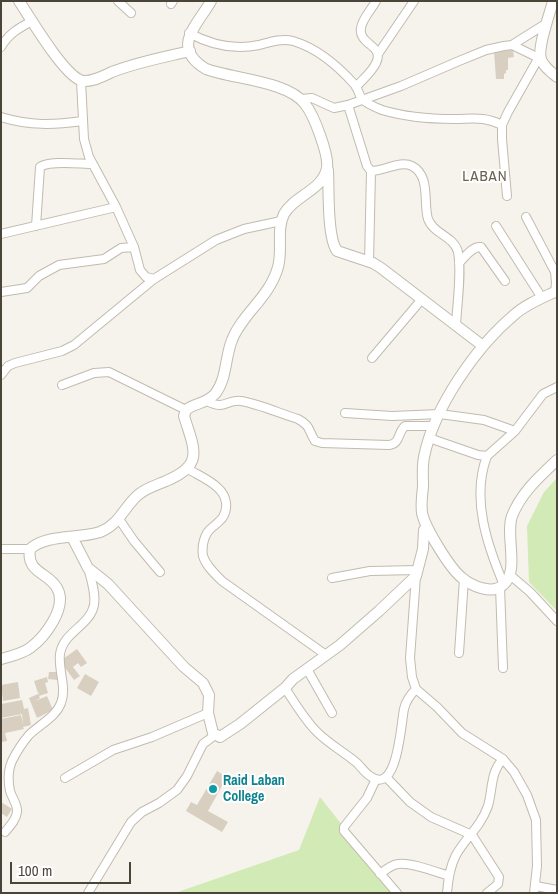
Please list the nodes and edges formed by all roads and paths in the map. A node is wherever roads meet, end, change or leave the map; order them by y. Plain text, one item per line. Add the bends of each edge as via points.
1 (19, 1) edge
2 (118, 1) edge
3 (210, 1) edge
4 (376, 1) edge
5 (414, 1) edge
6 (553, 1) edge
7 (131, 13) dead end
8 (32, 21) junction
9 (547, 23) junction
10 (189, 33) junction
11 (512, 45) junction
12 (1, 47) edge
13 (190, 51) junction
14 (378, 54) junction
15 (539, 59) junction
16 (557, 77) edge
17 (81, 81) junction
18 (356, 87) junction
19 (301, 99) junction
20 (363, 100) junction
21 (348, 105) junction
22 (1, 117) edge
23 (83, 121) junction
24 (502, 125) junction
25 (92, 164) junction
26 (328, 166) junction
27 (371, 171) junction
28 (507, 196) dead end
29 (116, 208) junction
30 (526, 217) dead end
31 (281, 221) junction
32 (36, 226) junction
33 (496, 226) dead end
34 (1, 234) edge
35 (134, 247) junction
36 (369, 262) junction
37 (459, 263) junction
38 (154, 279) junction
39 (505, 281) dead end
40 (1, 292) edge
41 (556, 292) edge
42 (542, 298) junction
43 (422, 299) junction
44 (456, 325) junction
45 (483, 346) junction
46 (372, 358) dead end
47 (2, 372) edge
48 (62, 385) dead end
49 (557, 386) edge
50 (207, 401) junction
51 (186, 410) junction
52 (345, 413) dead end
53 (440, 414) junction
54 (434, 426) junction
55 (515, 430) junction
56 (429, 438) junction
57 (487, 456) junction
58 (557, 460) edge
59 (188, 469) junction
60 (119, 519) junction
61 (427, 527) junction
62 (72, 537) junction
63 (1, 549) edge
64 (30, 549) junction
65 (88, 568) junction
66 (160, 572) dead end
67 (417, 573) junction
68 (510, 575) junction
69 (332, 578) dead end
70 (464, 579) junction
71 (502, 586) junction
72 (557, 621) edge
73 (459, 653) dead end
74 (326, 655) junction
75 (1, 659) edge
76 (503, 668) dead end
77 (307, 669) junction
78 (285, 688) junction
79 (416, 689) junction
80 (208, 713) junction
81 (332, 713) dead end
82 (215, 735) junction
83 (503, 759) junction
84 (386, 776) junction
85 (66, 778) dead end
86 (376, 779) junction
87 (5, 832) dead end
88 (472, 835) junction
89 (380, 874) junction
90 (449, 876) junction
91 (535, 889) edge
92 (557, 890) edge
93 (88, 893) edge
94 (397, 893) edge
95 (447, 893) edge
96 (487, 893) edge

1 - 8 street
2 - 7 street
3 - 10 street
4 - 14 street via 361,26 360,34
5 - 14 street
6 - 9 street
8 - 12 street via 13,32
8 - 17 street via 58,59
9 - 11 street
9 - 15 street
10 - 13 street
10 - 18 street via 203,41 239,47 274,40 292,41 317,52 339,68
11 - 15 street
11 - 20 street via 486,50
13 - 17 street
13 - 19 street via 196,62 206,69 276,87
14 - 18 street via 376,63
15 - 16 street
15 - 24 street
17 - 23 street
18 - 20 street
19 - 21 street via 312,98 334,108
19 - 26 street via 315,123
20 - 21 street
20 - 24 street via 402,115 492,119
21 - 27 street
22 - 23 street via 38,125
23 - 25 street via 84,139
24 - 28 street
25 - 29 street
25 - 32 street via 51,163 40,167
26 - 31 street via 322,180 291,205
26 - 36 street via 332,240 337,252
27 - 36 street
27 - 37 street via 401,164 411,165 419,171 424,182 429,221 433,228 453,242 458,250
29 - 32 street
29 - 35 street
30 - 41 street via 555,272
31 - 38 street via 244,229 216,240
31 - 50 street via 280,258 275,276 235,334 220,386
32 - 34 street
33 - 42 street
35 - 38 street via 140,270
35 - 40 street via 121,248 104,259 59,265 26,288
36 - 43 street
37 - 39 street via 473,249 481,248
37 - 44 street
38 - 47 street via 74,346 8,366
41 - 42 street
42 - 45 street via 514,314
43 - 44 street
43 - 46 street
44 - 45 street
45 - 53 street via 457,381
48 - 51 street via 94,373 109,372
49 - 55 street via 543,394
50 - 51 street
50 - 54 street via 220,406 240,401 298,419 307,424 315,441 322,443 389,445 398,441 405,426
51 - 59 street via 184,416 194,450
52 - 53 street via 392,416
53 - 54 street
53 - 55 street via 484,420
54 - 56 street
55 - 57 street
56 - 57 street
56 - 61 street via 424,459 422,498 422,513
57 - 71 street via 480,476 482,515
58 - 68 street via 525,492 514,511 510,525
59 - 60 street via 143,491
59 - 74 street via 218,487 226,502 222,518 204,538 202,546 208,566 222,581
60 - 62 street via 102,531
60 - 66 street
61 - 67 street
61 - 70 street
62 - 64 street via 45,541
62 - 65 street
63 - 64 street
64 - 75 street via 30,561 35,570 55,585 60,603 45,633 30,648
65 - 80 street via 108,584 184,667 203,683 208,695
65 - 87 street via 94,606 90,615 70,634 60,653 62,703 28,736 12,760 10,791 17,814
67 - 69 street via 370,571
67 - 74 street via 379,611
67 - 79 street via 410,658
68 - 71 street
68 - 72 street
70 - 71 street via 483,588
70 - 73 street
71 - 76 street
74 - 77 street
77 - 78 street
77 - 81 street
78 - 82 street via 226,735
78 - 86 street via 317,732
79 - 83 street via 462,733
79 - 84 street via 404,708 396,758
80 - 82 street via 210,728
80 - 85 street via 113,750
82 - 93 street via 203,744 177,790 131,822
83 - 88 street via 496,766 482,820
83 - 91 street via 527,795 536,820
84 - 86 street
84 - 88 street via 398,792 431,817
86 - 89 street via 344,830
88 - 90 street via 457,853
88 - 96 street via 499,877 498,884
89 - 90 street via 399,864
89 - 94 street
90 - 95 street
91 - 92 street

